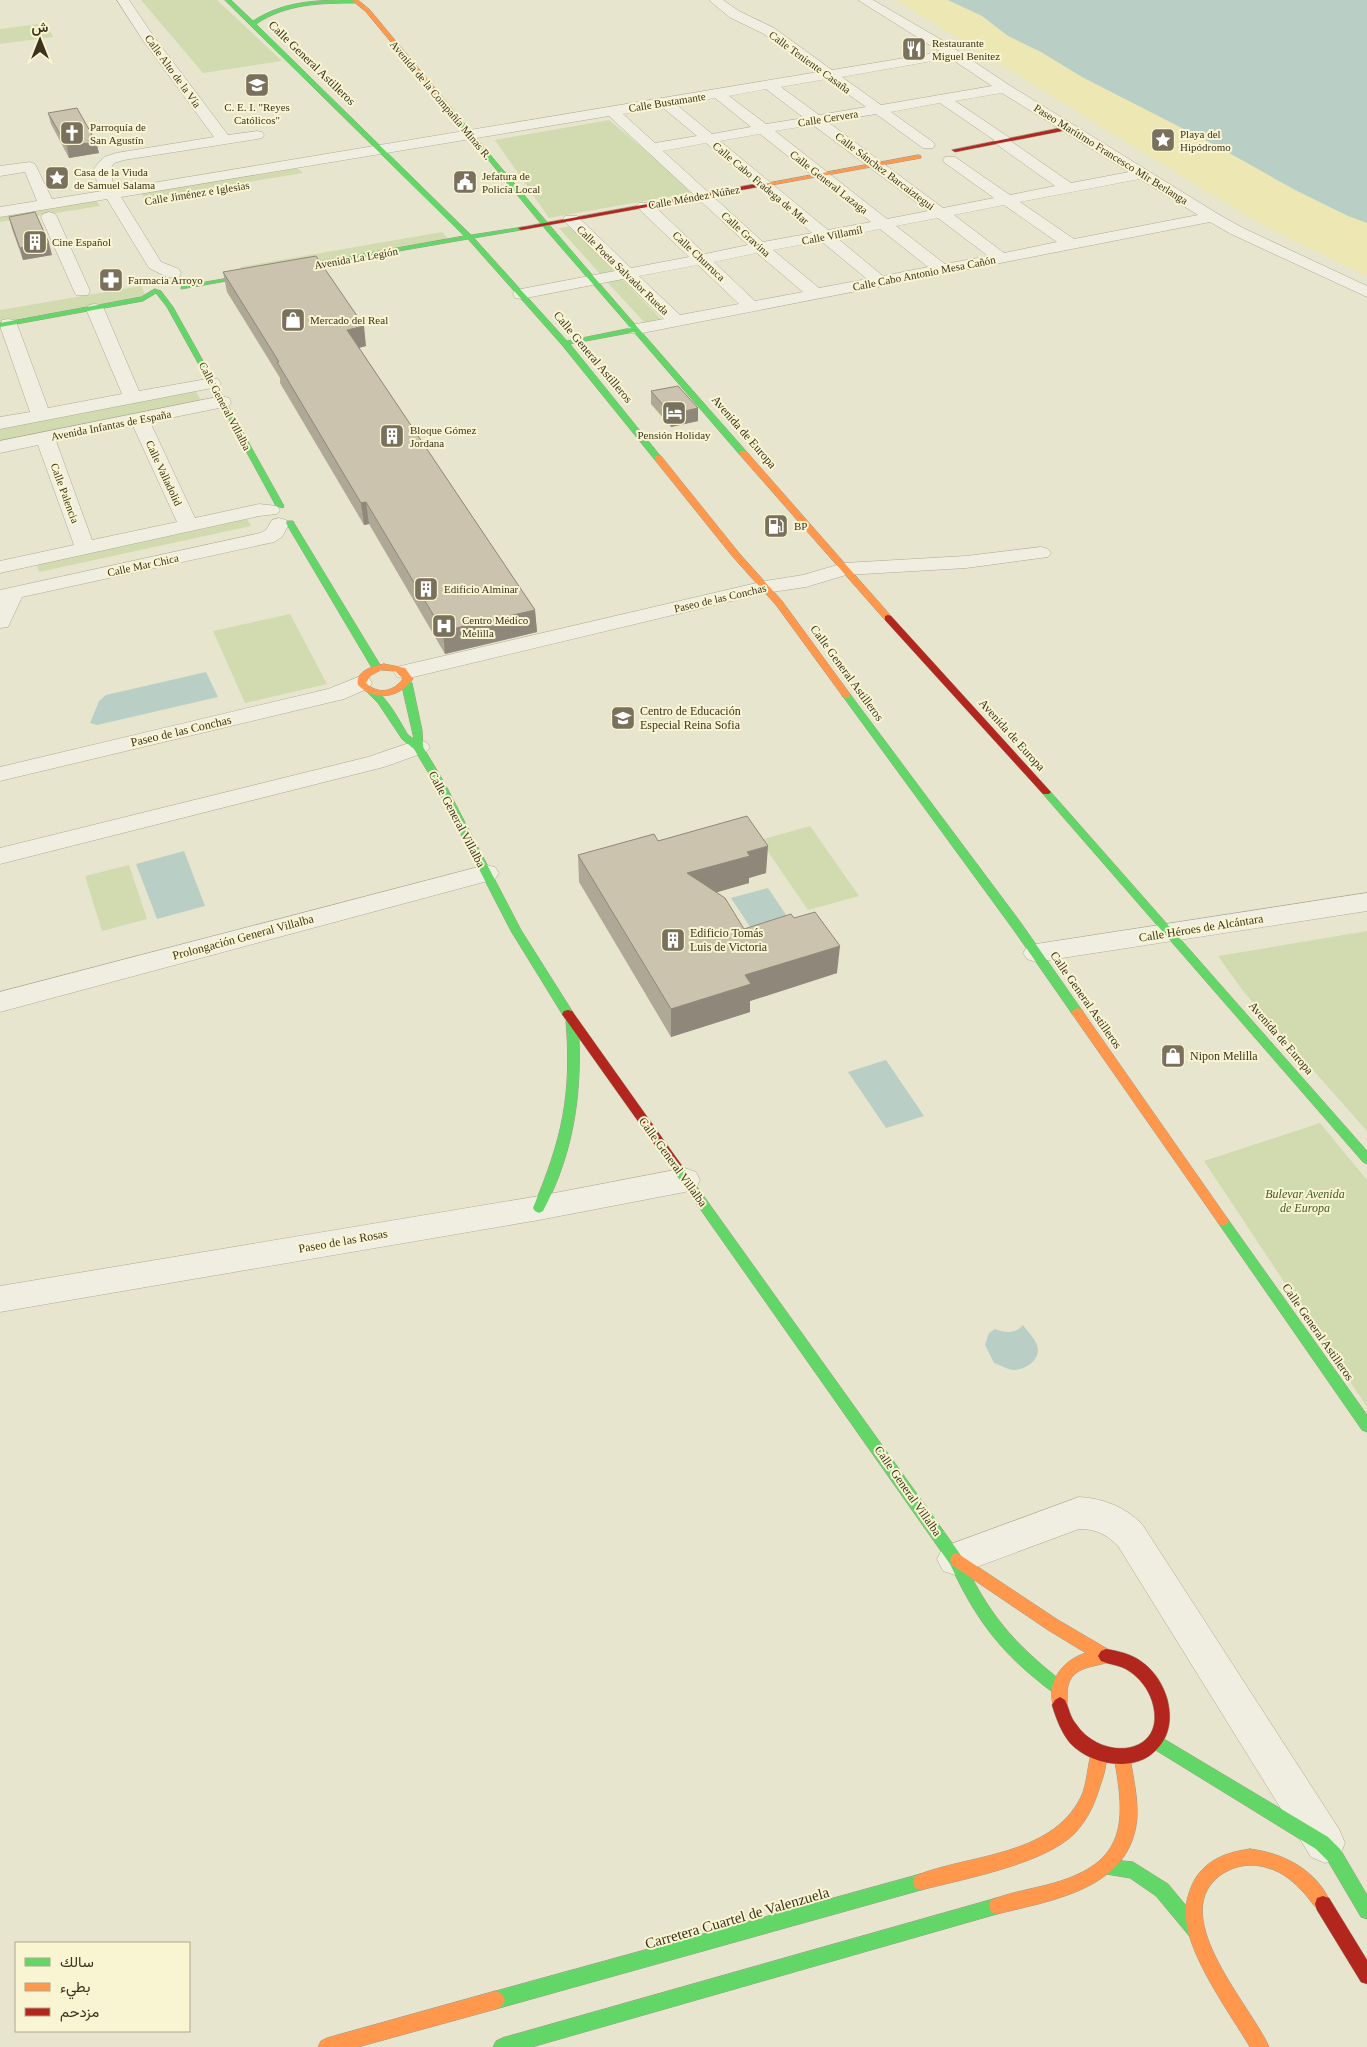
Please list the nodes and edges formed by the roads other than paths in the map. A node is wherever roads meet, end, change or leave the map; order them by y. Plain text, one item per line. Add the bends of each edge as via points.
1 (123, 0) edge
2 (228, 0) edge
3 (355, 0) edge
4 (715, 0) edge
5 (864, 0) edge
6 (252, 24) junction
7 (952, 54) junction
8 (829, 75) junction
9 (769, 85) junction
10 (1004, 88) junction
11 (717, 94) junction
12 (942, 98) junction
13 (665, 102) junction
14 (612, 110) junction
15 (876, 110) junction
16 (816, 120) junction
17 (762, 128) junction
18 (1070, 128) junction
19 (257, 135) dead end
20 (470, 135) junction
21 (708, 138) junction
22 (224, 140) junction
23 (1003, 141) junction
24 (652, 148) junction
25 (382, 150) junction
26 (938, 153) junction
27 (394, 161) junction
28 (878, 165) junction
29 (0, 172) edge
30 (1142, 174) junction
31 (820, 176) junction
32 (763, 186) junction
33 (1068, 188) junction
34 (704, 196) junction
35 (115, 199) junction
36 (1006, 200) junction
37 (645, 206) junction
38 (48, 210) junction
39 (0, 212) edge
40 (942, 214) junction
41 (1212, 217) junction
42 (570, 219) junction
43 (544, 224) junction
44 (0, 225) edge
45 (458, 225) junction
46 (884, 225) junction
47 (439, 228) dead end
48 (825, 236) junction
49 (470, 238) junction
50 (1070, 244) junction
51 (760, 248) junction
52 (1001, 258) junction
53 (701, 259) junction
54 (942, 270) junction
55 (181, 273) joint
56 (626, 273) junction
57 (592, 280) junction
58 (153, 281) junction
59 (880, 282) junction
60 (180, 289) junction
61 (83, 291) dead end
62 (1367, 292) edge
63 (521, 294) junction
64 (816, 294) junction
65 (170, 307) junction
66 (752, 307) junction
67 (95, 309) junction
68 (676, 321) junction
69 (4, 324) edge
70 (637, 329) junction
71 (565, 343) junction
72 (212, 383) junction
73 (133, 398) junction
74 (222, 402) junction
75 (41, 415) junction
76 (139, 419) junction
77 (0, 423) edge
78 (45, 438) junction
79 (0, 447) edge
80 (294, 506) dead end
81 (279, 516) junction
82 (301, 518) dead end
83 (189, 526) junction
84 (85, 548) junction
85 (1041, 553) dead end
86 (0, 567) edge
87 (844, 569) junction
88 (765, 587) junction
89 (7, 594) edge
90 (0, 622) edge
91 (406, 678) junction
92 (370, 681) junction
93 (418, 747) junction
94 (0, 774) edge
95 (0, 856) edge
96 (486, 873) junction
97 (1367, 902) edge
98 (1171, 933) junction
99 (1036, 953) junction
100 (0, 1002) edge
101 (572, 1020) junction
102 (1367, 1159) edge
103 (685, 1180) junction
104 (539, 1208) junction
105 (0, 1299) edge
106 (1367, 1426) edge
107 (955, 1559) junction
108 (1106, 1656) junction
109 (1059, 1688) junction
110 (1154, 1741) junction
111 (1099, 1754) junction
112 (1122, 1757) junction
113 (1330, 1850) junction
114 (1106, 1867) junction
115 (1367, 1911) edge
116 (1197, 1932) junction
117 (1367, 1976) edge
118 (327, 2047) edge
119 (502, 2047) edge
120 (1260, 2047) edge

1 - 22 street, Calle Alto de la Vía
2 - 6 main road, Calle General Astilleros
3 - 6 main road via 280,7
3 - 20 main road, Avenida de la Compañía Minas R. via 368,11
4 - 8 street, Calle Teniente Casaña via 734,14 770,31
5 - 7 street, Paseo Marítimo Francesco Mir Berlanga
6 - 25 main road, Calle General Astilleros
7 - 8 street, Calle Bustamante
7 - 10 street, Paseo Marítimo Francesco Mir Berlanga
8 - 9 street, Calle Bustamante
8 - 15 street, Calle Teniente Casaña
9 - 11 street, Calle Bustamante
9 - 16 street, Calle Sánchez Barcaiztegui
10 - 12 street, Calle Cervera
10 - 18 street, Paseo Marítimo Francesco Mir Berlanga
11 - 13 street, Calle Bustamante
11 - 17 street, Calle General Lazaga
12 - 15 street, Calle Cervera
12 - 23 street
13 - 14 street, Calle Bustamante
13 - 21 street, Calle Cabo Fradega de Mar
14 - 20 street, Calle Bustamante
14 - 24 street, Calle Gravina
15 - 16 street, Calle Cervera
15 - 26 street, Calle Teniente Casaña
16 - 17 street, Calle Cervera
16 - 28 street, Calle Sánchez Barcaiztegui
17 - 21 street, Calle Cervera
17 - 31 street, Calle General Lazaga
18 - 23 main road, Calle Méndez Núñez
18 - 30 street, Paseo Marítimo Francesco Mir Berlanga
19 - 22 street
20 - 25 street, Calle Bustamante
20 - 43 main road, Avenida de la Compañía Minas R.
21 - 24 street, Calle Cervera
21 - 32 street, Calle Cabo Fradega de Mar
22 - 35 street, Calle General Villalba via 115,157 102,168
23 - 26 main road, Calle Méndez Núñez
23 - 33 street
24 - 34 street, Calle Gravina
25 - 27 main road, Calle General Astilleros
25 - 35 street, Calle Jiménez e Iglesias
26 - 28 main road, Calle Méndez Núñez
26 - 36 street, Calle Teniente Casaña
27 - 35 street, Calle Jiménez e Iglesias
27 - 45 main road, Calle General Astilleros
28 - 31 main road, Calle Méndez Núñez
28 - 40 street, Calle Sánchez Barcaiztegui
29 - 38 street via 30,167
30 - 33 street, Calle Villamíl
30 - 41 street, Paseo Marítimo Francesco Mir Berlanga
31 - 32 main road, Calle Méndez Núñez
31 - 46 street, Calle General Lazaga
32 - 34 main road, Calle Méndez Núñez
32 - 48 street, Calle Cabo Fradega de Mar
33 - 36 street, Calle Villamíl
34 - 37 main road, Calle Méndez Núñez
34 - 51 street, Calle Gravina
35 - 38 street, Calle Jiménez e Iglesias
35 - 58 street, Calle General Villalba
36 - 40 street, Calle Villamíl
36 - 50 street, Calle Teniente Casaña
37 - 42 main road, Calle Méndez Núñez
37 - 53 street, Calle Churruca
38 - 39 street, Calle Jiménez e Iglesias
38 - 44 street, Calle Jiménez e Iglesias
38 - 61 street
40 - 46 street, Calle Villamíl
40 - 52 street, Calle Sánchez Barcaiztegui
41 - 50 street, Calle Cabo Antonio Mesa Cañón
41 - 62 street, Paseo Marítimo Francesco Mir Berlanga
42 - 43 main road, Calle Méndez Núñez
42 - 56 street, Calle Poeta Salvador Rueda
43 - 49 main road, Calle Méndez Núñez
43 - 57 main road, Calle Poeta Salvador Rueda
45 - 47 main road
45 - 49 main road, Calle General Astilleros
46 - 48 street, Calle Villamíl
46 - 54 street, Calle General Lazaga
48 - 51 street, Calle Villamíl
48 - 59 street, Calle Cabo Fradega de Mar
49 - 60 main road, Avenida La Legión via 362,252
49 - 63 main road, Calle General Astilleros
50 - 52 street, Calle Cabo Antonio Mesa Cañón
51 - 53 street, Calle Villamíl
51 - 64 street, Calle Gravina
52 - 54 street, Calle Cabo Antonio Mesa Cañón
53 - 56 street, Calle Villamíl
53 - 66 street, Calle Churruca
54 - 59 street, Calle Cabo Antonio Mesa Cañón
55 - 58 street
55 - 60 main road via 190,282
56 - 57 street, Calle Villamíl
56 - 68 street, Calle Poeta Salvador Rueda
57 - 63 street, Calle Villamíl
57 - 70 main road, Calle Poeta Salvador Rueda
58 - 60 main road, Avenida La Legión
58 - 65 main road, Calle General Villalba
58 - 67 main road via 143,299
59 - 64 street, Calle Cabo Antonio Mesa Cañón
60 - 65 main road
63 - 71 main road, Calle General Astilleros
64 - 66 street, Calle Cabo Antonio Mesa Cañón
65 - 72 main road, Calle General Villalba
66 - 68 street, Calle Cabo Antonio Mesa Cañón
67 - 69 main road
67 - 73 street
68 - 70 street, Calle Cabo Antonio Mesa Cañón
69 - 75 street
70 - 71 main road
70 - 87 main road, Avenida de Europa
71 - 88 main road, Calle General Astilleros
72 - 73 street, Avenida Infantas de España
72 - 74 main road, Calle General Villalba
73 - 75 street, Avenida Infantas de España
74 - 76 street, Avenida Infantas de España
74 - 81 main road, Calle General Villalba
75 - 77 street, Avenida Infantas de España
76 - 78 street, Avenida Infantas de España
76 - 83 street, Calle Valladolid
78 - 79 street, Avenida Infantas de España
78 - 84 street, Calle Palencia
80 - 81 main road
81 - 82 main road
81 - 83 street via 259,510
81 - 89 street, Calle Mar Chica via 275,533 267,538
81 - 92 main road, Calle General Villalba via 301,540
83 - 84 street
84 - 86 street
85 - 87 street, Paseo de las Conchas via 966,562
87 - 88 street, Paseo de las Conchas
87 - 98 main road, Avenida de Europa
88 - 91 street, Paseo de las Conchas
88 - 99 main road, Calle General Astilleros
89 - 90 street
91 - 92 main road via 392,667
91 - 92 main road via 396,691 380,694
91 - 93 main road, Calle General Villalba via 407,697 420,734
92 - 93 main road, Calle General Villalba via 405,737
92 - 94 street, Paseo de las Conchas via 336,694
93 - 95 street via 376,762
93 - 96 main road, Calle General Villalba
96 - 100 street, Prolongación General Villalba
96 - 101 main road, Calle General Villalba via 521,939
97 - 98 street, Calle Héroes de Alcántara
98 - 99 street, Calle Héroes de Alcántara
98 - 102 main road, Avenida de Europa
99 - 106 main road, Calle General Astilleros
101 - 103 main road, Calle General Villalba
101 - 104 main road via 576,1082 569,1130 557,1169
103 - 104 street, Paseo de las Rosas
103 - 107 main road, Calle General Villalba
104 - 105 street, Paseo de las Rosas
107 - 108 main road, Calle General Villalba via 1053,1625
107 - 109 main road, Calle General Villalba via 977,1602 1008,1643
107 - 113 street via 1078,1513 1107,1516 1120,1524
108 - 109 main road via 1090,1657 1075,1663
108 - 110 main road via 1126,1660 1143,1672 1156,1688 1163,1706 1162,1725
109 - 111 main road via 1058,1707 1066,1727 1080,1743
110 - 112 main road via 1139,1753
110 - 113 main road
111 - 112 main road
111 - 118 main road, Carretera Cuartel de Valenzuela via 1098,1775 1082,1813 1068,1830 1030,1852
112 - 114 main road via 1130,1803 1127,1831 1119,1852
113 - 115 main road
114 - 116 main road via 1133,1870 1162,1890
114 - 119 main road via 1083,1882
116 - 117 main road via 1194,1908 1199,1886 1212,1868 1230,1858 1250,1855 1272,1860 1308,1885
116 - 120 main road via 1207,1956

